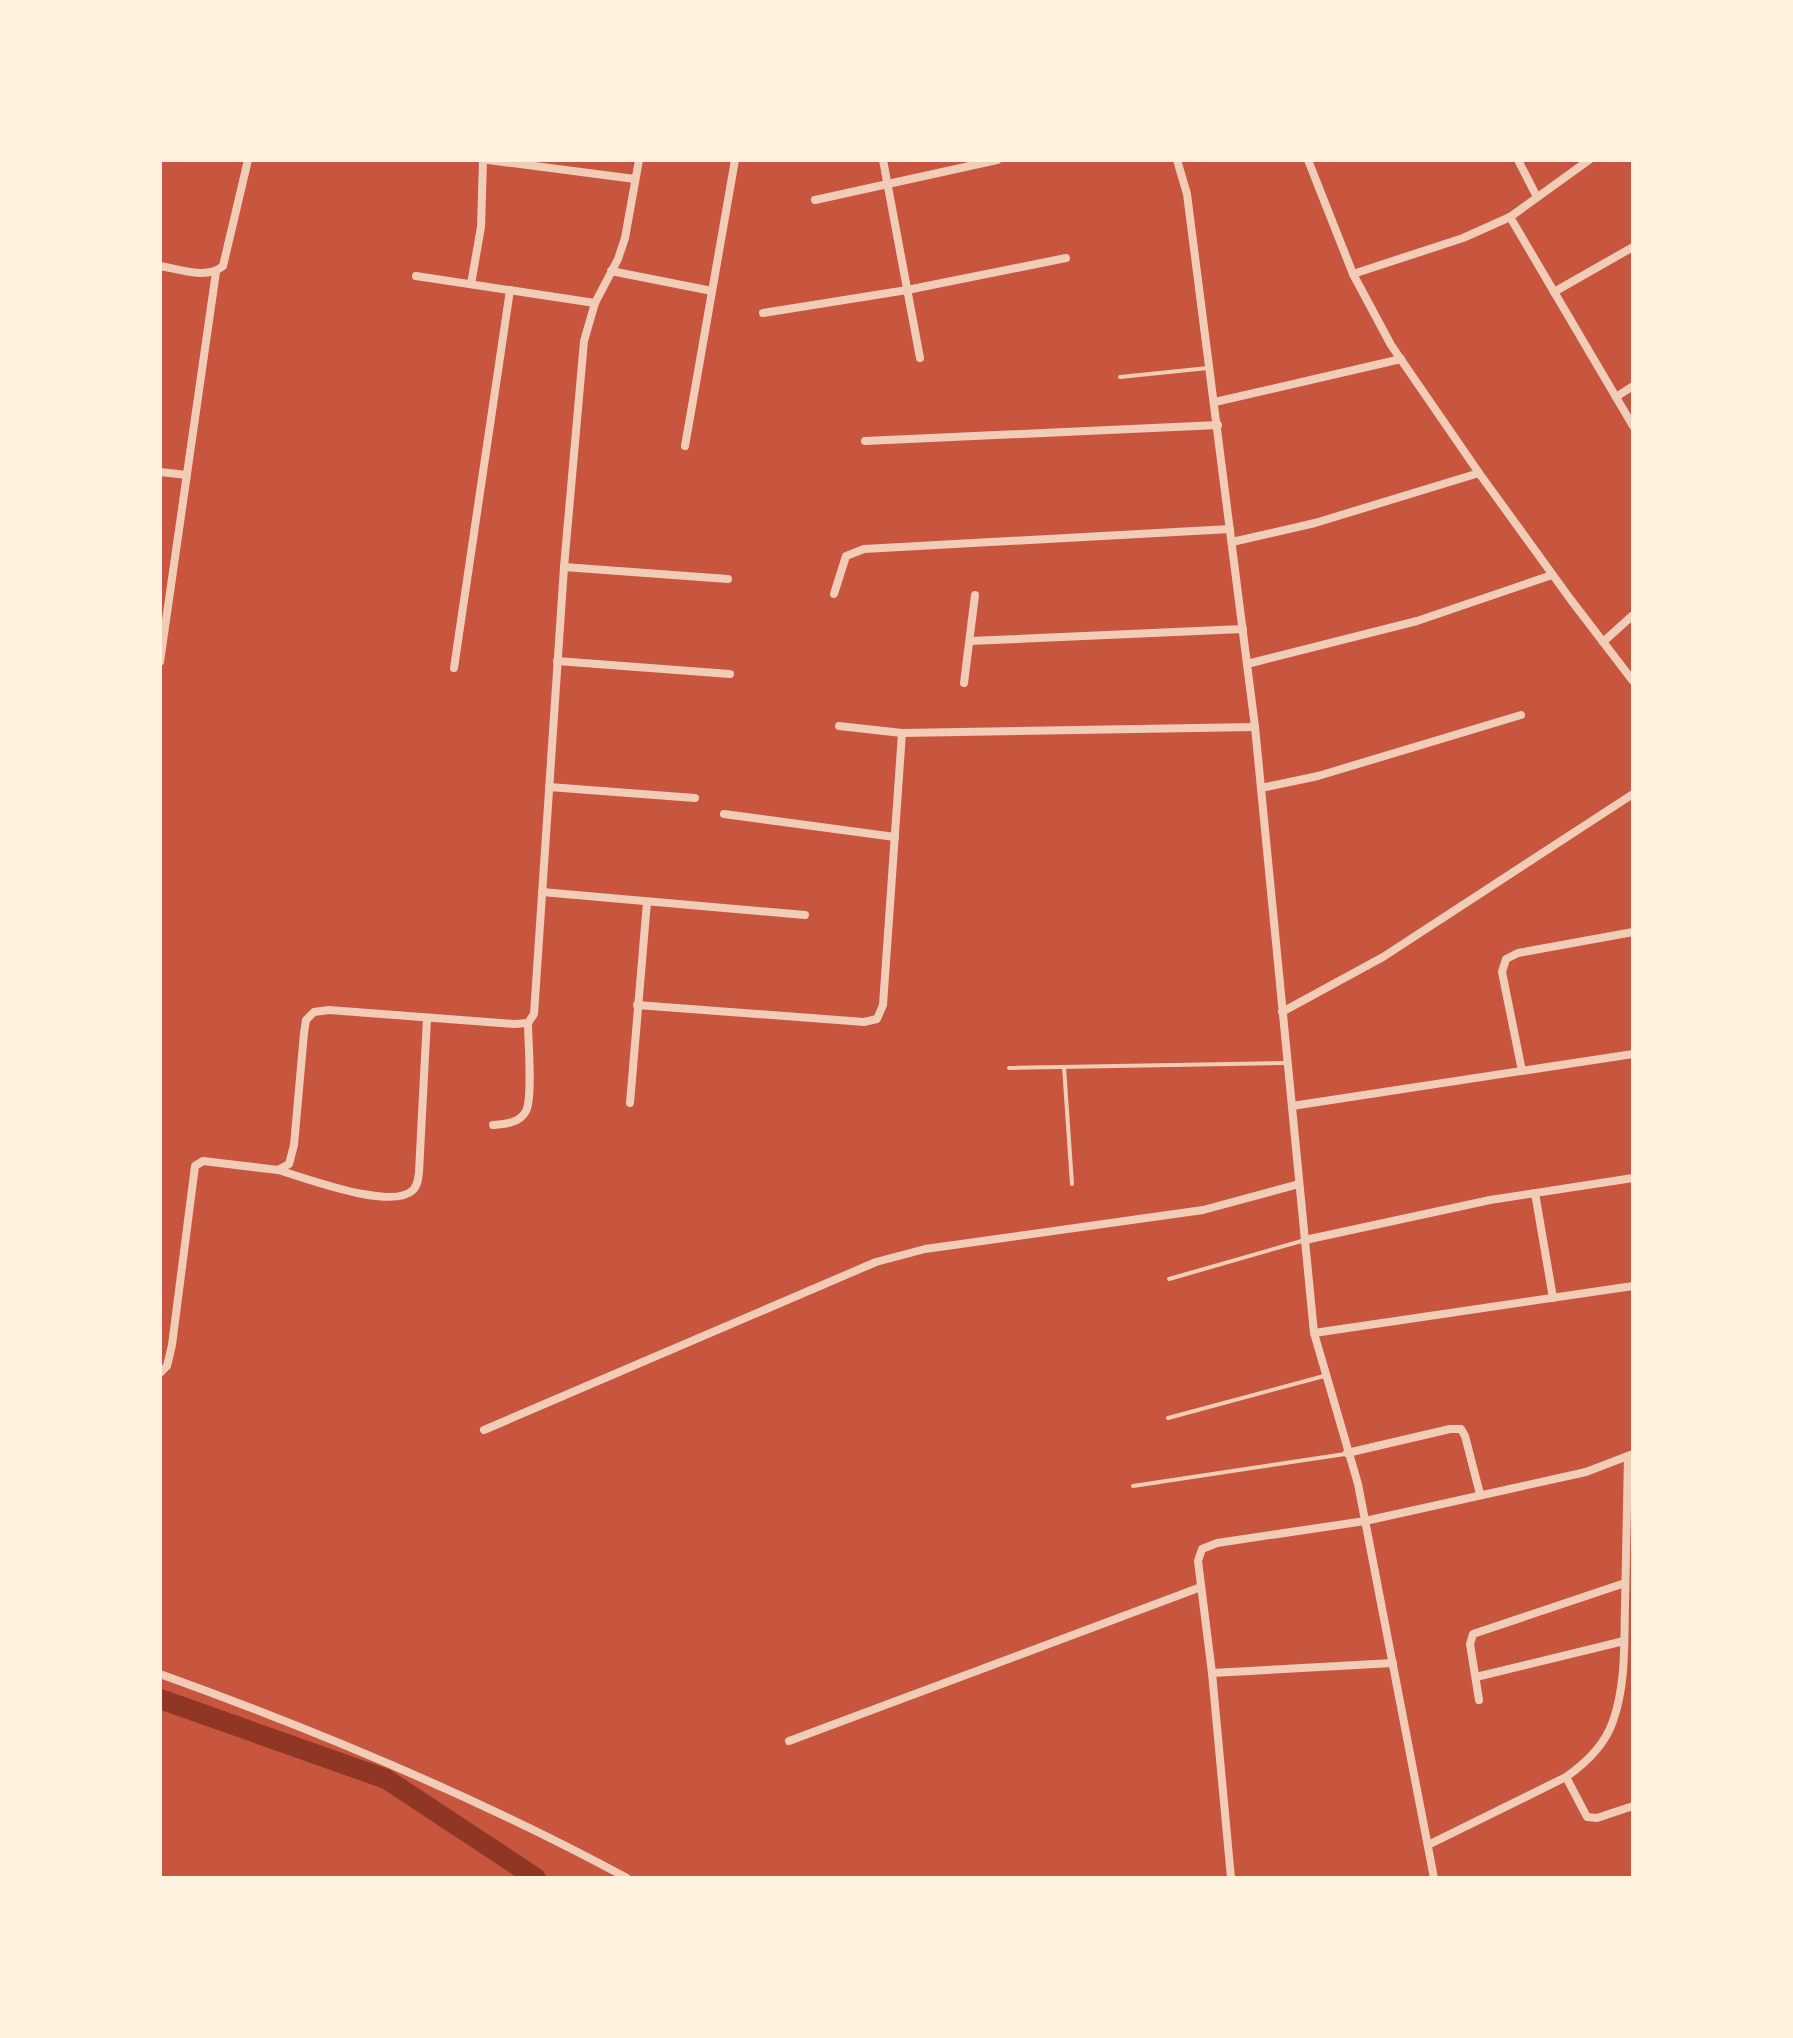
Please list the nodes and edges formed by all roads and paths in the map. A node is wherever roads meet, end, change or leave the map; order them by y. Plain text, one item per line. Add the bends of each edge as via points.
1 (248, 160) edge
2 (486, 160) edge
3 (639, 160) edge
4 (735, 160) edge
5 (883, 160) edge
6 (997, 160) edge
7 (1177, 160) edge
8 (1308, 160) edge
9 (1518, 160) edge
10 (1589, 160) edge
11 (635, 179) junction
12 (888, 185) junction
13 (1537, 197) junction
14 (815, 200) dead end
15 (1510, 217) junction
16 (1633, 247) edge
17 (1066, 258) dead end
18 (160, 266) edge
19 (611, 271) junction
20 (216, 272) junction
21 (1353, 274) junction
22 (416, 276) dead end
23 (471, 284) junction
24 (510, 290) junction
25 (907, 290) junction
26 (712, 291) junction
27 (1554, 292) junction
28 (595, 303) junction
29 (763, 313) dead end
30 (920, 358) dead end
31 (1401, 359) junction
32 (1210, 367) junction
33 (1120, 377) dead end
34 (1633, 386) edge
35 (1616, 397) junction
36 (1215, 402) junction
37 (1218, 425) junction
38 (1633, 426) edge
39 (865, 441) dead end
40 (685, 446) dead end
41 (160, 472) edge
42 (1479, 473) junction
43 (187, 475) junction
44 (1230, 529) junction
45 (1232, 542) junction
46 (564, 567) junction
47 (1552, 575) junction
48 (728, 579) dead end
49 (834, 594) dead end
50 (975, 595) dead end
51 (1633, 615) edge
52 (1243, 629) junction
53 (970, 641) junction
54 (1603, 642) junction
55 (557, 661) junction
56 (160, 662) edge
57 (1247, 664) junction
58 (454, 668) dead end
59 (730, 674) dead end
60 (1633, 681) edge
61 (964, 683) dead end
62 (1521, 715) dead end
63 (839, 726) dead end
64 (1255, 727) junction
65 (902, 733) junction
66 (549, 787) junction
67 (1261, 788) junction
68 (1633, 794) edge
69 (695, 798) dead end
70 (724, 814) dead end
71 (895, 837) junction
72 (542, 892) junction
73 (647, 902) junction
74 (805, 915) dead end
75 (1633, 932) edge
76 (637, 1005) junction
77 (1282, 1012) junction
78 (427, 1018) junction
79 (528, 1023) junction
80 (1633, 1054) edge
81 (1287, 1063) junction
82 (1064, 1067) junction
83 (1009, 1068) dead end
84 (1522, 1071) junction
85 (630, 1103) dead end
86 (1292, 1106) junction
87 (493, 1125) dead end
88 (278, 1170) junction
89 (1633, 1178) edge
90 (1072, 1184) dead end
91 (1299, 1184) junction
92 (1535, 1193) junction
93 (1305, 1240) junction
94 (1169, 1279) dead end
95 (1633, 1286) edge
96 (1553, 1298) junction
97 (1314, 1333) junction
98 (160, 1373) edge
99 (1326, 1375) junction
100 (1168, 1418) dead end
101 (484, 1430) dead end
102 (1347, 1453) junction
103 (1630, 1455) edge
104 (1133, 1486) dead end
105 (1480, 1494) junction
106 (1365, 1521) junction
107 (1625, 1583) junction
108 (1201, 1587) junction
109 (1624, 1641) junction
110 (1393, 1663) junction
111 (1212, 1673) junction
112 (160, 1674) edge
113 (1476, 1677) junction
114 (1479, 1700) dead end
115 (789, 1741) dead end
116 (1566, 1777) junction
117 (1633, 1806) edge
118 (1428, 1845) junction
119 (627, 1878) edge
120 (1231, 1878) edge
121 (1434, 1878) edge

1 - 20 street via 223,266
2 - 11 street
2 - 23 street
3 - 11 street
4 - 26 street
5 - 12 street
6 - 12 street
7 - 32 street via 1187,194
8 - 21 street
9 - 13 street
10 - 13 street
11 - 19 street via 625,238
12 - 14 street
12 - 25 street
13 - 15 street
15 - 21 street
15 - 27 street
16 - 27 street
17 - 25 street
18 - 20 street
19 - 26 street
19 - 28 street
20 - 43 street
21 - 31 street
22 - 23 street
23 - 24 street
24 - 28 street
24 - 58 street
25 - 29 street
25 - 30 street
26 - 40 street
27 - 35 street
28 - 46 street via 584,341
31 - 36 street
31 - 42 street
32 - 33 lane
32 - 36 street
34 - 35 street
35 - 38 street
36 - 37 street
37 - 39 street
37 - 44 street
41 - 43 street
42 - 45 street via 1315,523
42 - 47 street
43 - 56 street
44 - 45 street
44 - 49 street via 864,549 846,556
45 - 52 street
46 - 48 street
46 - 55 street
47 - 54 street
47 - 57 street via 1417,621
50 - 53 street
51 - 54 street
52 - 53 street
52 - 57 street
53 - 61 street
54 - 60 street
55 - 59 street
55 - 66 street
57 - 64 street
62 - 67 street
63 - 65 street
64 - 65 street
64 - 67 street
65 - 71 street
66 - 69 street
66 - 72 street
67 - 77 street
68 - 77 street via 1383,957
70 - 71 street
71 - 76 street via 883,1005 877,1019
72 - 73 street
72 - 79 street via 534,1014
73 - 74 street
73 - 76 street
75 - 84 street via 1506,959 1502,972
76 - 85 street
77 - 81 street
78 - 79 street
78 - 88 street via 329,1010 314,1012 306,1020 294,1145 289,1164
78 - 88 street via 419,1172 412,1192 380,1198
79 - 87 street via 527,1110 508,1124
80 - 84 street
81 - 82 lane
81 - 86 street
82 - 83 lane
82 - 90 lane
84 - 86 street
86 - 91 street
88 - 98 street via 203,1161 195,1166 172,1345
89 - 92 street
91 - 93 street
91 - 101 street via 1203,1210 925,1249 876,1262
92 - 93 street
92 - 96 street
93 - 94 lane
93 - 97 street
95 - 96 street
96 - 97 street
97 - 99 street
99 - 100 lane
99 - 102 street
102 - 104 lane
102 - 105 street via 1461,1429
102 - 106 street
103 - 105 street via 1586,1472
103 - 107 street
105 - 106 street
106 - 108 street via 1208,1545 1199,1553
106 - 110 street
107 - 109 street
107 - 113 street via 1478,1631 1470,1644
108 - 111 street
108 - 115 street
109 - 113 street
109 - 116 street via 1612,1724 1598,1748
110 - 111 street
110 - 118 street
111 - 120 street
112 - 119 street via 405,1769
113 - 114 street
116 - 117 street via 1587,1817
116 - 118 street
118 - 121 street

